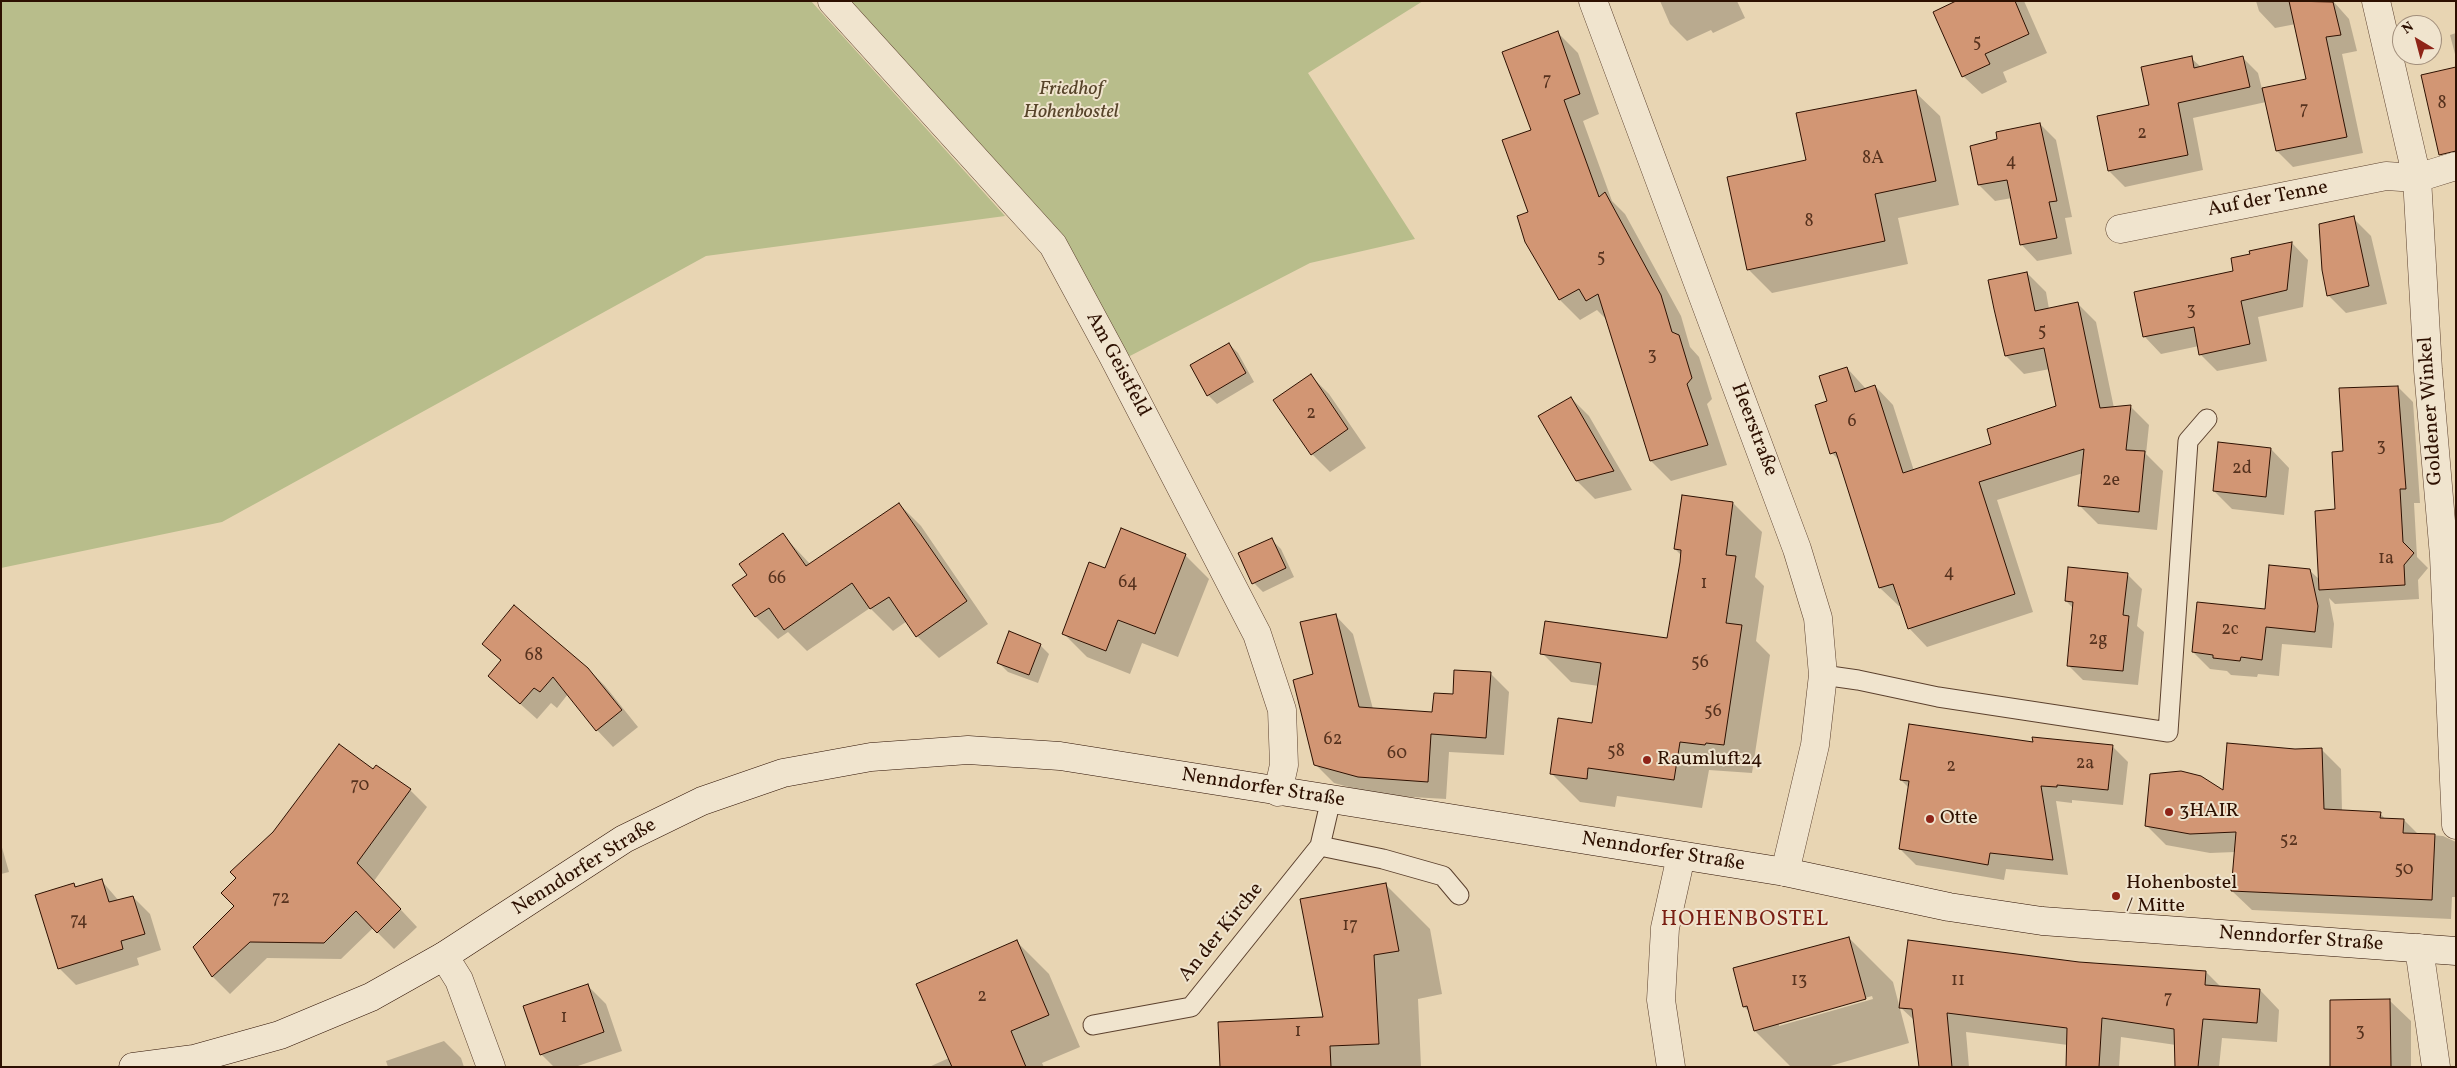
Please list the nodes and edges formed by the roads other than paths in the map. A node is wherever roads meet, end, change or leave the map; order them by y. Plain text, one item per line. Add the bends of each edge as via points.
1 (832, 1) edge
2 (1593, 1) edge
3 (2376, 1) edge
4 (2456, 166) edge
5 (2417, 178) junction
6 (2120, 230) dead end
7 (2207, 420) dead end
8 (1823, 675) junction
9 (1278, 792) junction
10 (1331, 800) junction
11 (2456, 825) edge
12 (1320, 846) junction
13 (1681, 856) junction
14 (1785, 872) junction
15 (1459, 894) dead end
16 (2419, 948) junction
17 (2456, 951) edge
18 (444, 956) junction
19 (1093, 1025) dead end
20 (133, 1067) edge
21 (491, 1067) edge
22 (1671, 1067) edge
23 (2436, 1067) edge

1 - 9 street, Am Geistfeld via 1053,246 1257,634 1282,710 1284,765
2 - 8 street, Heerstraße via 1797,548 1818,618
3 - 5 street, Goldener Winkel
4 - 5 street
5 - 6 street, Auf der Tenne via 2386,176
5 - 11 street, Goldener Winkel via 2428,370 2444,556
7 - 8 lane via 2188,441 2168,732 1938,697
8 - 14 street, Heerstraße via 1815,745
9 - 10 street, Nenndorfer Straße
9 - 18 street, Nenndorfer Straße via 1060,756 968,750 871,757 783,773 702,801 624,839
10 - 12 lane, An der Kirche
10 - 13 street, Nenndorfer Straße
12 - 15 lane via 1443,876
12 - 19 lane, An der Kirche via 1192,1007
13 - 14 street, Nenndorfer Straße
13 - 22 street via 1665,928 1661,1000
14 - 16 street, Nenndorfer Straße via 1949,907 2042,921
16 - 17 street, Nenndorfer Straße
16 - 23 street
18 - 20 street, Nenndorfer Straße via 370,997 280,1035 194,1059
18 - 21 street via 459,980

